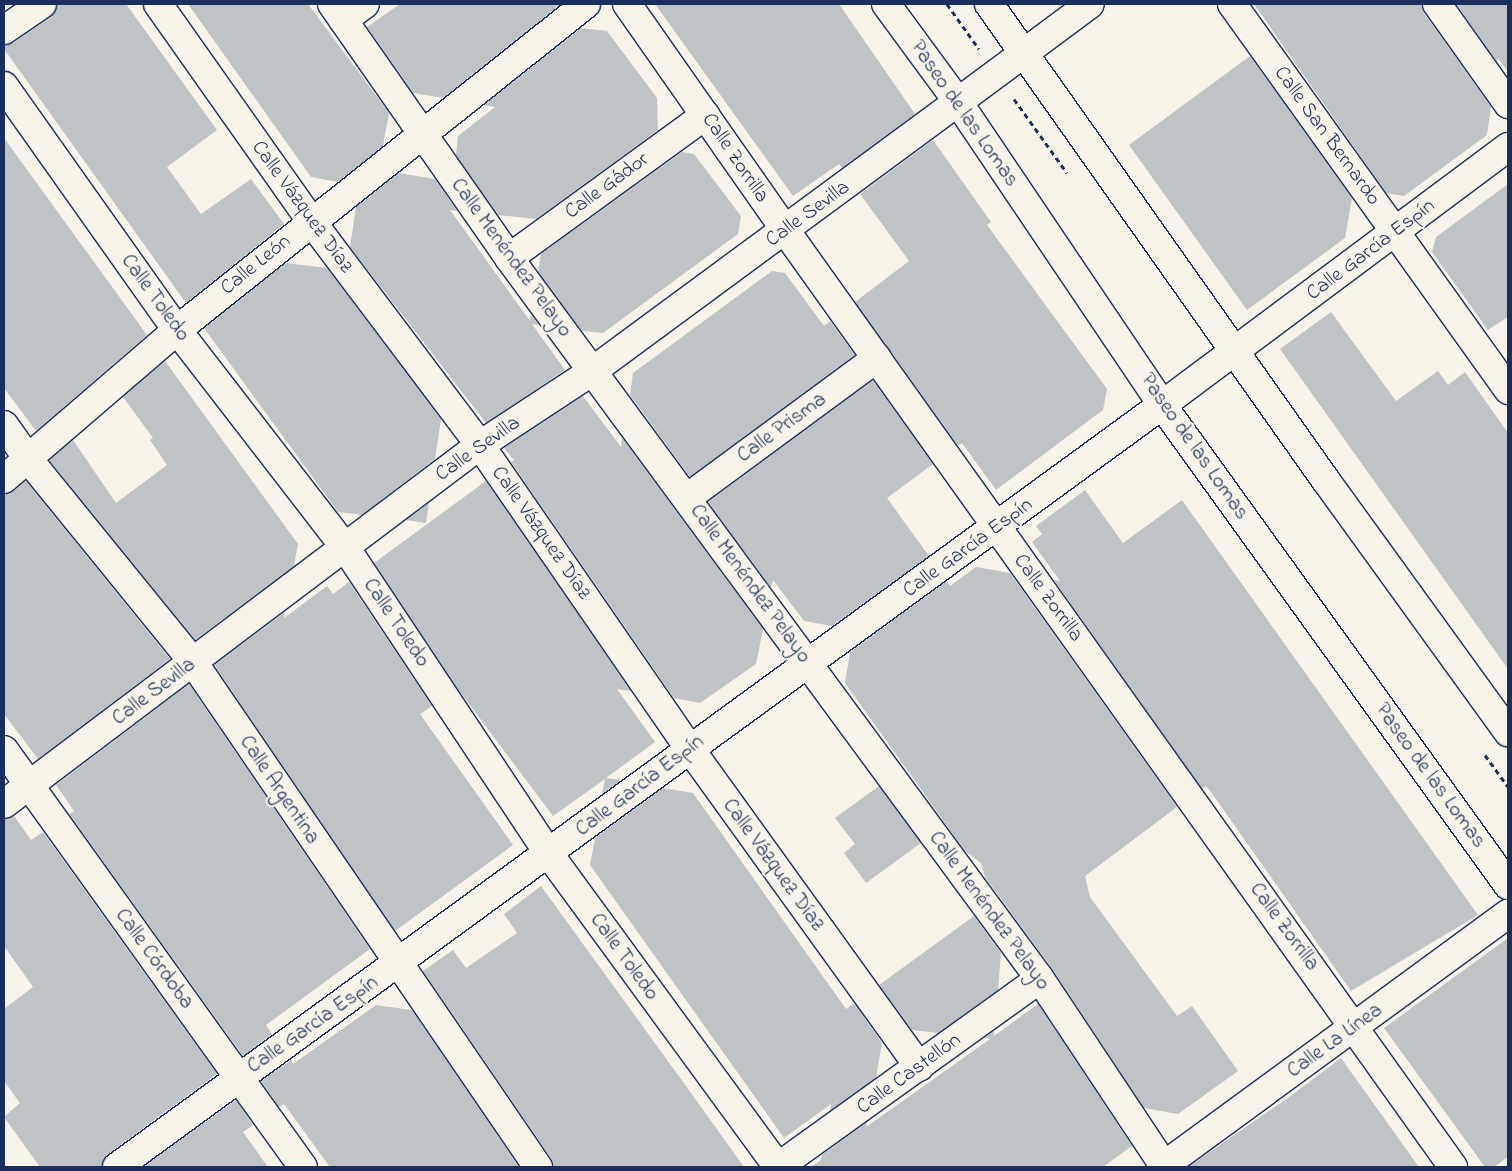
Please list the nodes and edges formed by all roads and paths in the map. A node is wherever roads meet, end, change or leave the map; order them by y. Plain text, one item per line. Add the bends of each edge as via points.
1 (42, 4) edge
2 (158, 4) edge
3 (365, 4) edge
4 (586, 4) edge
5 (627, 4) edge
6 (886, 4) edge
7 (989, 4) edge
8 (1090, 4) edge
9 (1232, 4) edge
10 (1438, 4) edge
11 (337, 12) edge
12 (4, 30) edge
13 (1024, 54) junction
14 (4, 86) edge
15 (958, 102) junction
16 (1508, 104) edge
17 (706, 114) junction
18 (421, 134) junction
19 (1508, 147) edge
20 (310, 222) junction
21 (785, 230) junction
22 (1395, 232) junction
23 (509, 258) junction
24 (177, 330) junction
25 (1235, 352) junction
26 (877, 358) junction
27 (594, 370) junction
28 (1508, 390) edge
29 (1162, 404) junction
30 (4, 425) edge
31 (480, 445) junction
32 (29, 460) junction
33 (4, 479) edge
34 (687, 498) junction
35 (998, 528) junction
36 (345, 547) junction
37 (193, 662) junction
38 (807, 663) junction
39 (1508, 732) edge
40 (690, 749) junction
41 (4, 750) edge
42 (29, 786) junction
43 (4, 804) edge
44 (549, 854) junction
45 (1508, 885) edge
46 (1508, 914) edge
47 (398, 965) junction
48 (1040, 980) junction
49 (1355, 1026) junction
50 (918, 1067) junction
51 (239, 1077) junction
52 (116, 1167) edge
53 (303, 1167) edge
54 (538, 1167) edge
55 (778, 1167) edge
56 (1164, 1167) edge
57 (1453, 1167) edge

1 - 12 street
2 - 20 street, Calle Vázquez Díaz
3 - 11 street
4 - 18 street, Calle León
5 - 17 street, Calle Zorrilla
6 - 15 street, Paseo de las Lomas
7 - 13 street
8 - 13 street
9 - 22 street, Calle San Bernardo
10 - 16 street
11 - 18 street, Calle Menéndez Pelayo
13 - 15 street, Calle Sevilla
13 - 25 street
14 - 24 street, Calle Toledo
15 - 21 street, Calle Sevilla
15 - 29 street, Paseo de las Lomas
17 - 21 street, Calle Zorrilla
17 - 23 street, Calle Gádor
18 - 20 street, Calle León
18 - 23 street, Calle Menéndez Pelayo
19 - 22 street, Calle García Espín
20 - 24 street, Calle León
20 - 31 street, Calle Vázquez Díaz
21 - 26 street, Calle Zorrilla
21 - 27 street, Calle Sevilla
22 - 25 street, Calle García Espín
22 - 28 street, Calle San Bernardo
23 - 27 street, Calle Menéndez Pelayo
24 - 32 street, Calle León
24 - 36 street, Calle Toledo
25 - 29 street, Calle García Espín
25 - 39 street
26 - 34 street, Calle Prisma
26 - 35 street, Calle Zorrilla
27 - 31 street, Calle Sevilla
27 - 34 street, Calle Menéndez Pelayo
29 - 35 street, Calle García Espín
29 - 45 street, Paseo de las Lomas
30 - 32 street, Calle Argentina
31 - 36 street, Calle Sevilla
31 - 40 street, Calle Vázquez Díaz
32 - 33 street, Calle León
32 - 37 street, Calle Argentina
34 - 38 street, Calle Menéndez Pelayo
35 - 38 street, Calle García Espín
35 - 49 street, Calle Zorrilla
36 - 37 street, Calle Sevilla
36 - 44 street, Calle Toledo
37 - 42 street, Calle Sevilla
37 - 47 street, Calle Argentina
38 - 40 street, Calle García Espín
38 - 48 street, Calle Menéndez Pelayo
40 - 44 street, Calle García Espín
40 - 50 street, Calle Vázquez Díaz
41 - 42 street, Calle Córdoba
42 - 43 street, Calle Sevilla
42 - 51 street, Calle Córdoba
44 - 47 street, Calle García Espín
44 - 55 street, Calle Toledo
46 - 49 street, Calle La Línea
47 - 51 street, Calle García Espín
47 - 54 street, Calle Argentina
48 - 50 street, Calle Castellón
48 - 56 street, Calle Menéndez Pelayo
49 - 56 street, Calle La Línea
49 - 57 street, Calle Zorrilla
50 - 55 street, Calle Castellón
51 - 52 street, Calle García Espín
51 - 53 street, Calle Córdoba

